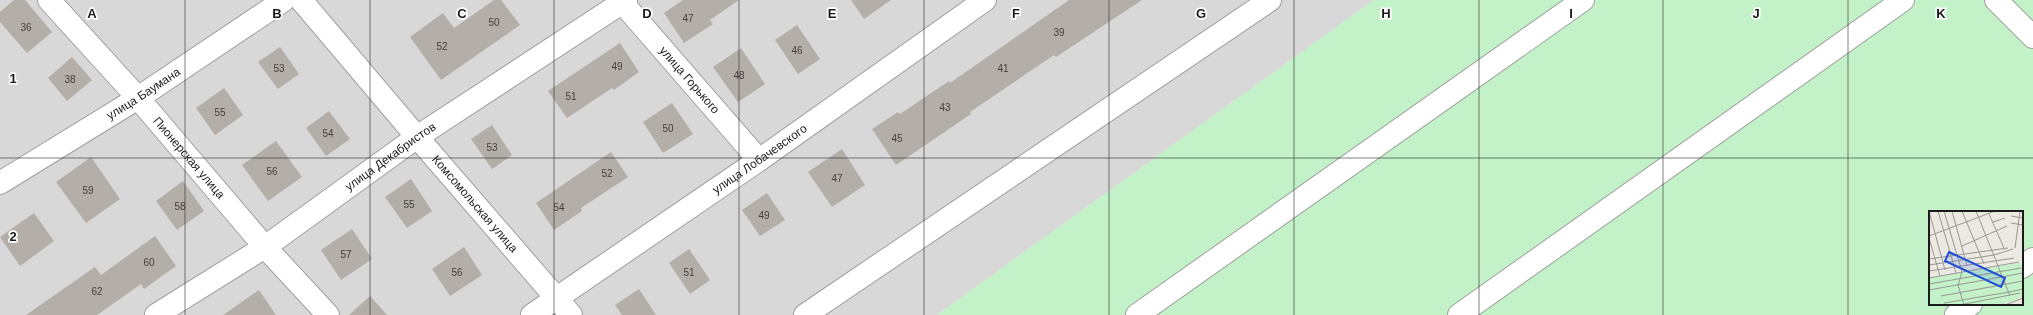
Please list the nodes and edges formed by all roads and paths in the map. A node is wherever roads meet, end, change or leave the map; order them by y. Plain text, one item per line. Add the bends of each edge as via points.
1 (49, 0) edge
2 (284, 0) edge
3 (302, 0) edge
4 (985, 0) edge
5 (1270, 0) edge
6 (1583, 0) edge
7 (1903, 0) edge
8 (1996, 0) edge
9 (623, 1) edge
10 (2033, 37) edge
11 (138, 98) junction
12 (417, 137) junction
13 (759, 160) junction
14 (0, 183) edge
15 (265, 246) junction
16 (2033, 259) edge
17 (2023, 266) edge
18 (557, 299) junction
19 (1970, 305) edge
20 (156, 315) edge
21 (328, 315) edge
22 (532, 315) edge
23 (571, 315) edge
24 (805, 315) edge
25 (1136, 315) edge
26 (1459, 315) edge
27 (1956, 315) edge

1 - 11 street, Пионерская улица
2 - 11 street, улица Баумана
3 - 12 street, Комсомольская улица
4 - 13 street, улица Лобачевского
5 - 24 street
6 - 25 street
7 - 26 street
8 - 10 street
9 - 12 street, улица Декабристов
9 - 13 street, улица Горького
11 - 14 street, улица Баумана
11 - 15 street, Пионерская улица
12 - 15 street, улица Декабристов
12 - 18 street, Комсомольская улица
13 - 18 street, улица Лобачевского
15 - 20 street, улица Декабристов
15 - 21 street, Пионерская улица
16 - 17 street
18 - 22 street, улица Лобачевского
18 - 23 street, Комсомольская улица
19 - 27 street

